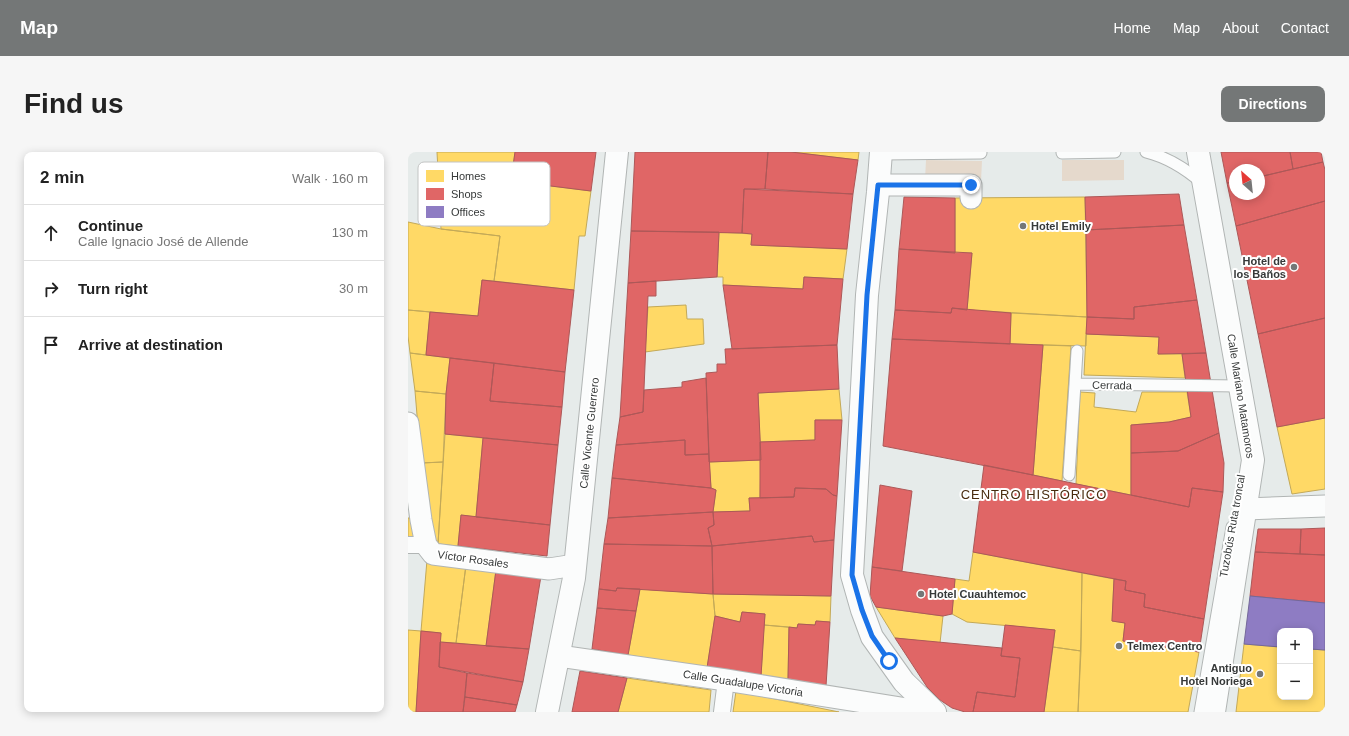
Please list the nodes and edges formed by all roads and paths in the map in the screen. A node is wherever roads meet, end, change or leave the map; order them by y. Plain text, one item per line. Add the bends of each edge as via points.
1 (617, 152) edge
2 (1115, 152) edge
3 (1146, 152) edge
4 (1188, 152) edge
5 (1198, 152) edge
6 (885, 153) edge
7 (980, 153) dead end
8 (1062, 153) edge
9 (1198, 179) junction
10 (883, 185) junction
11 (971, 198) dead end
12 (1078, 351) dead end
13 (1075, 384) junction
14 (1235, 386) junction
15 (408, 423) edge
16 (1069, 475) dead end
17 (1325, 506) edge
18 (1245, 509) junction
19 (417, 545) edge
20 (575, 565) junction
21 (558, 656) junction
22 (726, 680) junction
23 (547, 712) edge
24 (722, 712) edge
25 (926, 712) edge
26 (935, 712) edge
27 (941, 712) edge
28 (1200, 712) edge
29 (1214, 712) edge

1 - 20 street, Calle Vicente Guerrero
2 - 8 lane
3 - 9 lane via 1159,155
4 - 9 lane
5 - 9 street, Calle Mariano Matamoros
6 - 7 lane
6 - 10 street
9 - 14 street, Calle Mariano Matamoros
10 - 11 street via 971,185
10 - 26 street via 867,295 852,575 872,636 904,682
10 - 27 lane via 856,576 876,635 907,679
12 - 13 lane
13 - 14 lane, Cerrada
13 - 16 lane
14 - 18 street, Calle Mariano Matamoros via 1253,460
14 - 28 lane, Tuzobús Ruta troncal via 1243,460
15 - 19 street, Víctor Rosales via 421,520
17 - 18 street
18 - 29 street, Calle Mariano Matamoros
19 - 20 street, Víctor Rosales via 433,554 549,569
20 - 21 street, Calle Vicente Guerrero
21 - 22 street, Calle Guadalupe Victoria
21 - 23 street, Calle Vicente Guerrero
22 - 24 street
22 - 25 street, Calle Guadalupe Victoria

